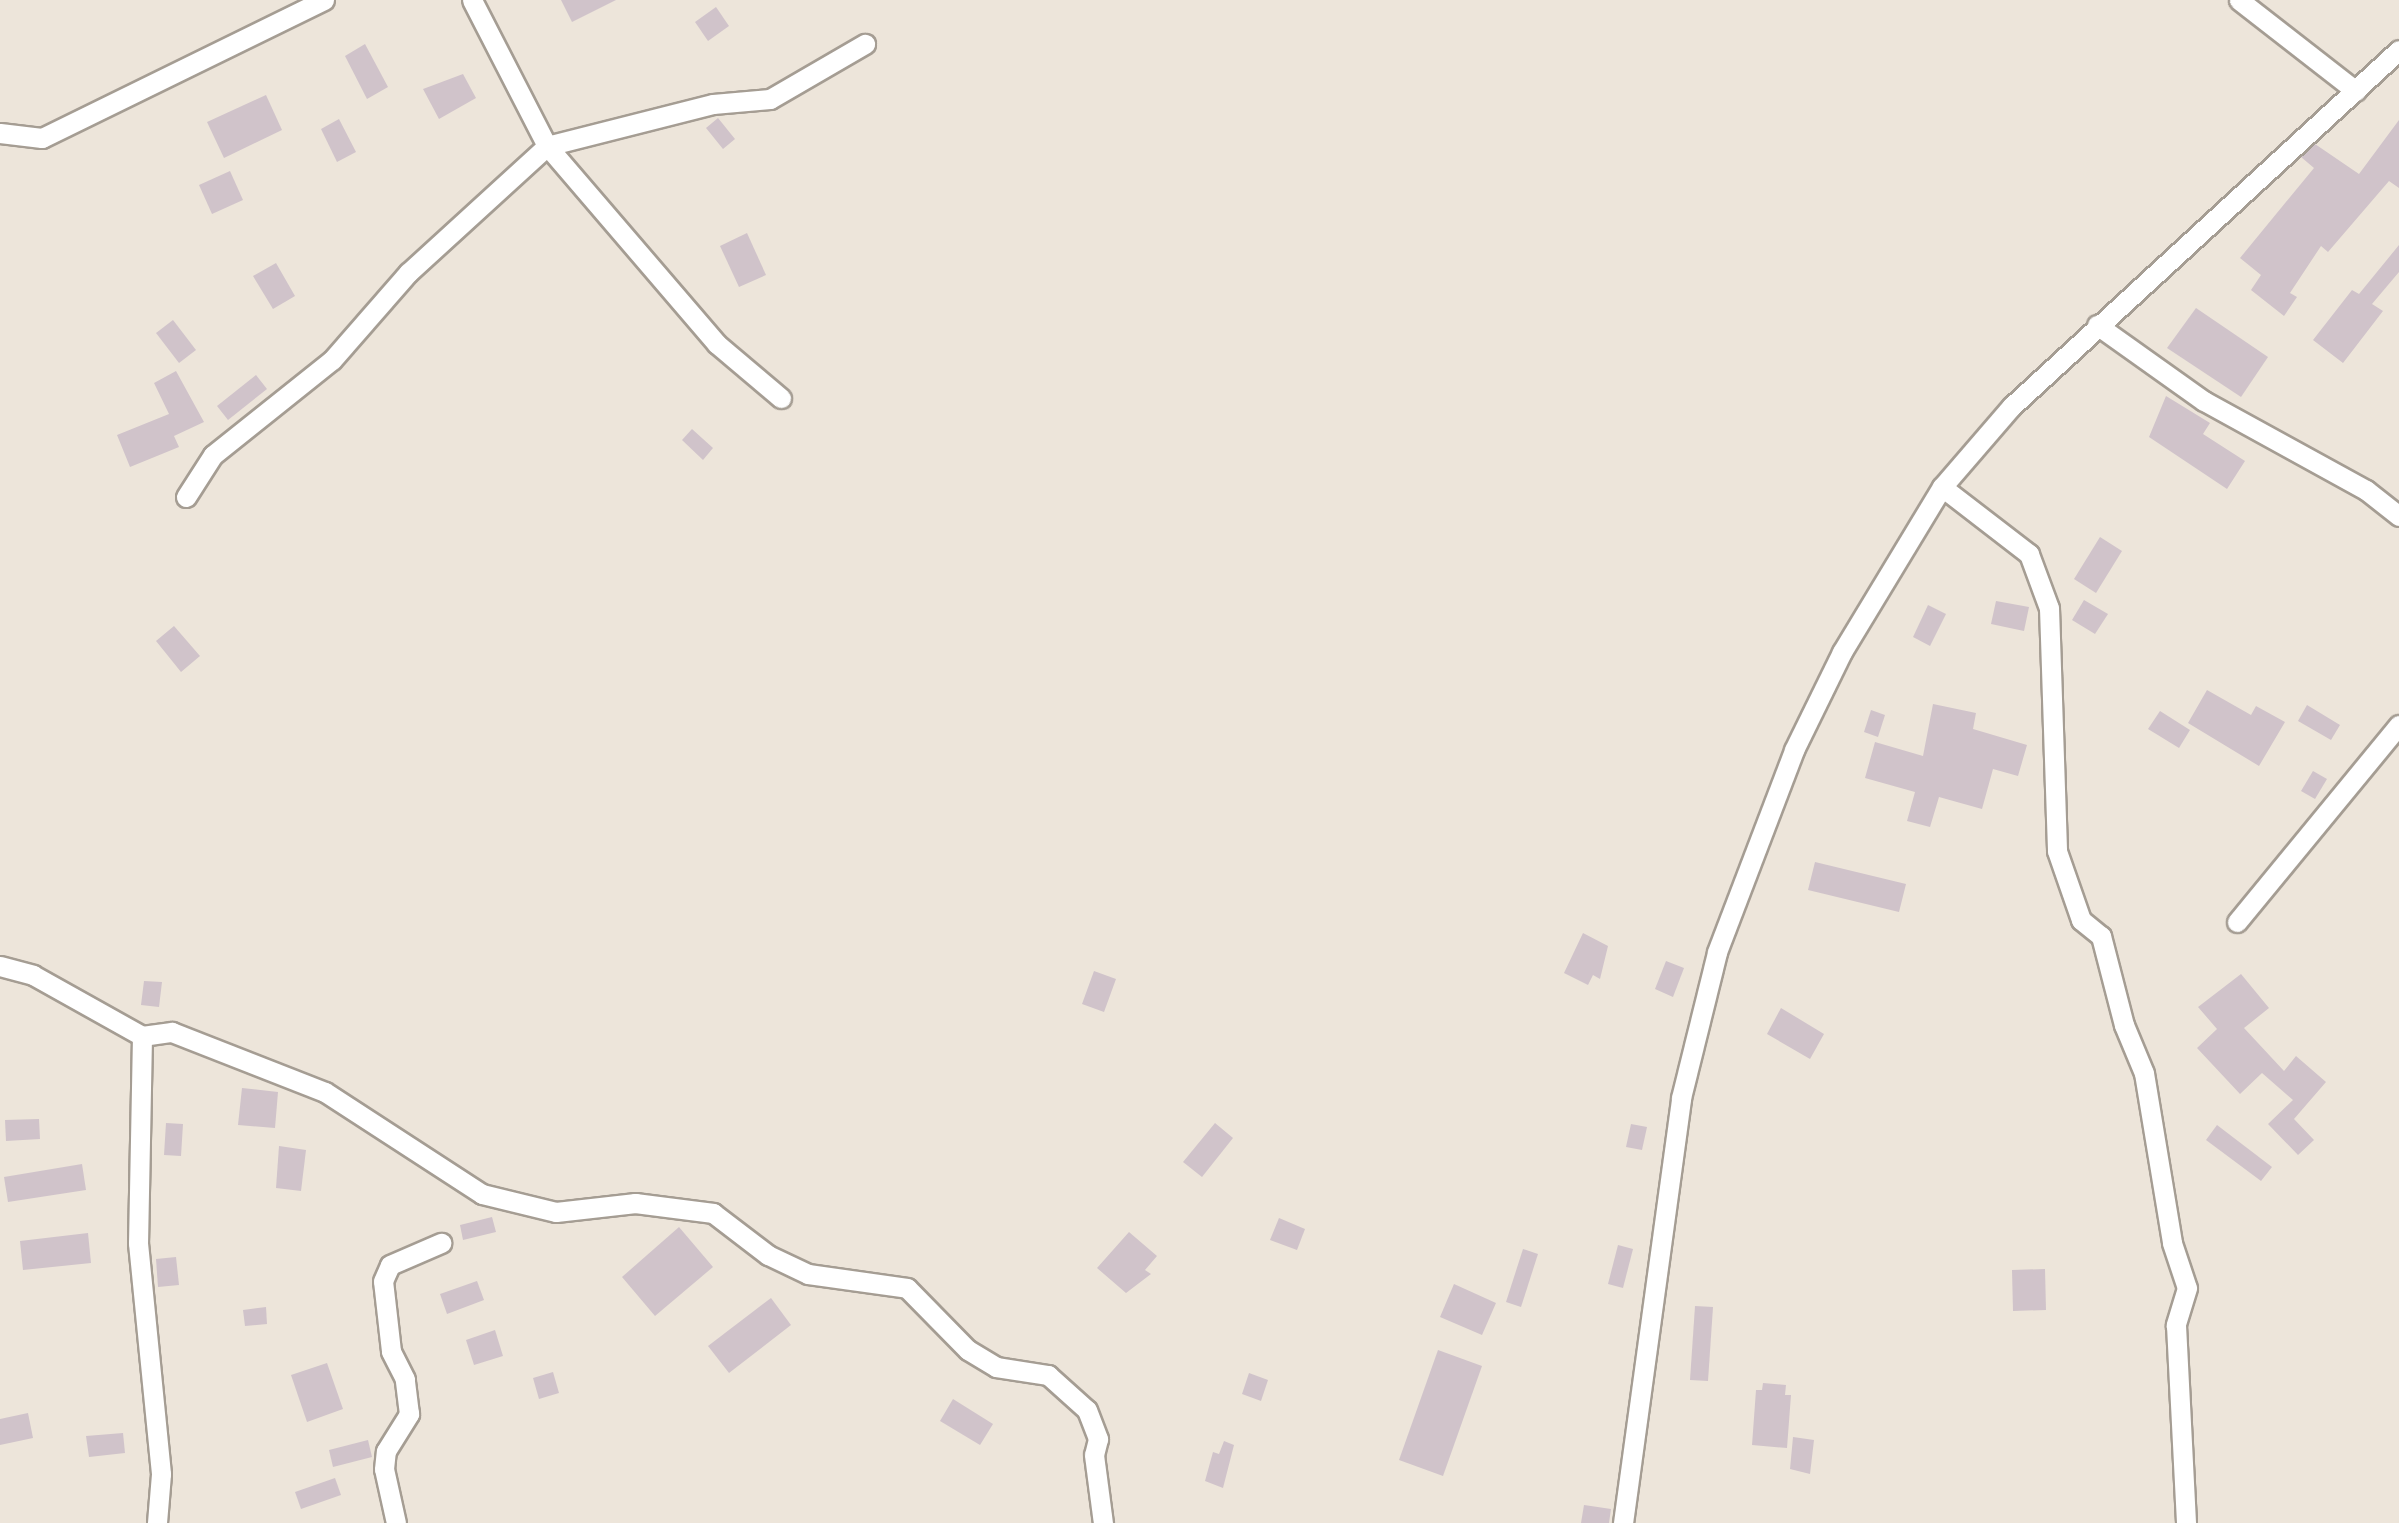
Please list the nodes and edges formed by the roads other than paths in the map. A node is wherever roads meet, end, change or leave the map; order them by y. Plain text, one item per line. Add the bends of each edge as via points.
1 (324, 0) edge
2 (472, 0) edge
3 (2239, 0) edge
4 (865, 44) dead end
5 (2395, 61) edge
6 (2356, 91) junction
7 (0, 134) edge
8 (547, 146) junction
9 (2097, 325) junction
10 (781, 398) dead end
11 (1942, 487) junction
12 (186, 497) dead end
13 (2399, 516) edge
14 (2399, 725) edge
15 (2237, 922) dead end
16 (0, 966) edge
17 (142, 1036) junction
18 (441, 1243) dead end
19 (157, 1523) edge
20 (396, 1523) edge
21 (1103, 1523) edge
22 (1623, 1523) edge
23 (2186, 1523) edge

1 - 7 street via 42,138
2 - 8 street
3 - 6 street
4 - 8 street via 770,99 713,104
5 - 6 street
6 - 9 street
8 - 10 street via 717,344
8 - 12 street via 408,273 332,360 213,455
9 - 11 street via 2011,407
9 - 13 street via 2204,401 2366,490
11 - 22 street via 1842,652 1794,750 1717,952 1681,1098
11 - 23 street via 2029,554 2049,608 2057,851 2081,920 2101,936 2124,1025 2144,1073 2172,1243 2187,1288 2176,1325
14 - 15 street
16 - 17 street via 33,975
17 - 19 street via 138,1243 161,1474
17 - 21 street via 172,1031 325,1093 482,1194 556,1212 635,1203 713,1213 768,1255 808,1274 907,1288 968,1350 996,1367 1048,1375 1087,1410 1098,1439 1094,1455
18 - 20 street via 390,1265 383,1282 391,1351 405,1379 409,1415 385,1460

